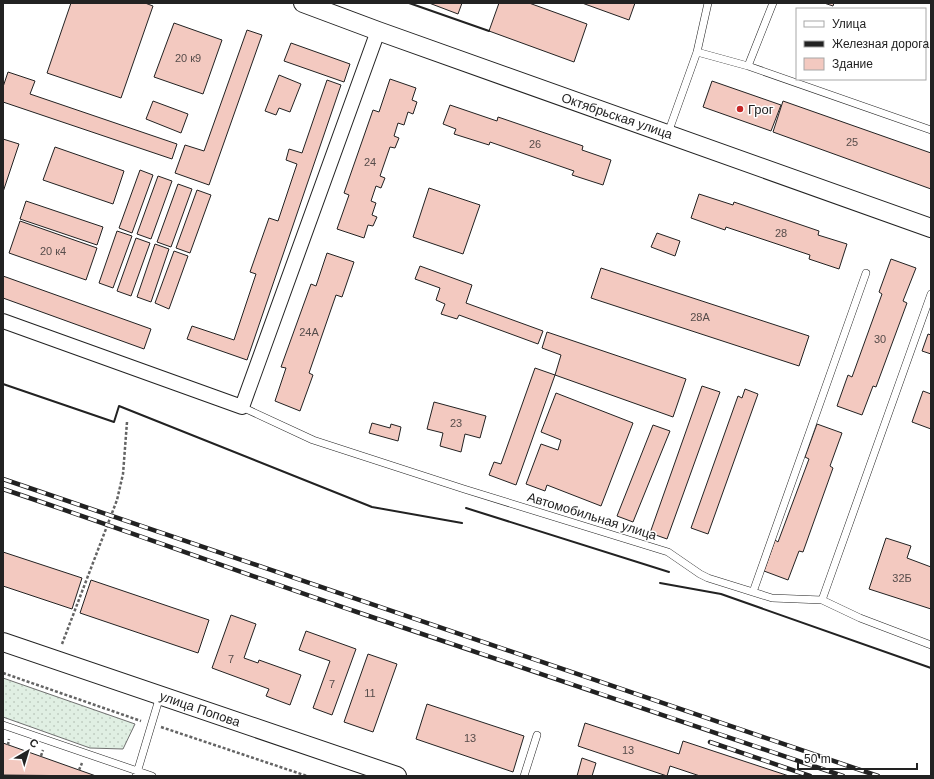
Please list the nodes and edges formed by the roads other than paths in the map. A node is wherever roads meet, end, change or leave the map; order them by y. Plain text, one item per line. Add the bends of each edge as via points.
1 (304, 3) edge
2 (708, 3) edge
3 (772, 3) edge
4 (378, 31) junction
5 (697, 52) junction
6 (748, 66) junction
7 (931, 130) edge
8 (668, 134) junction
9 (931, 228) edge
10 (866, 273) dead end
11 (931, 294) edge
12 (3, 321) edge
13 (242, 407) junction
14 (753, 592) junction
15 (822, 600) junction
16 (3, 642) edge
17 (931, 645) edge
18 (161, 695) junction
19 (3, 725) edge
20 (537, 735) dead end
21 (137, 774) edge
22 (152, 776) edge
23 (397, 776) edge
24 (524, 776) edge

1 - 4 street, Октябрьская улица
2 - 5 lane
3 - 6 lane
4 - 8 street, Октябрьская улица
4 - 13 street
5 - 6 lane
5 - 8 lane
6 - 7 lane
8 - 9 street, Октябрьская улица
10 - 14 lane
11 - 15 lane
12 - 13 street
13 - 14 lane, Автомобильная улица via 312,440 668,552 708,578
14 - 15 lane, Автомобильная улица via 772,598
15 - 17 lane, Автомобильная улица via 860,618
16 - 18 street, улица Попова
18 - 21 lane
18 - 23 street, улица Попова
19 - 21 lane
20 - 24 lane
21 - 22 lane

